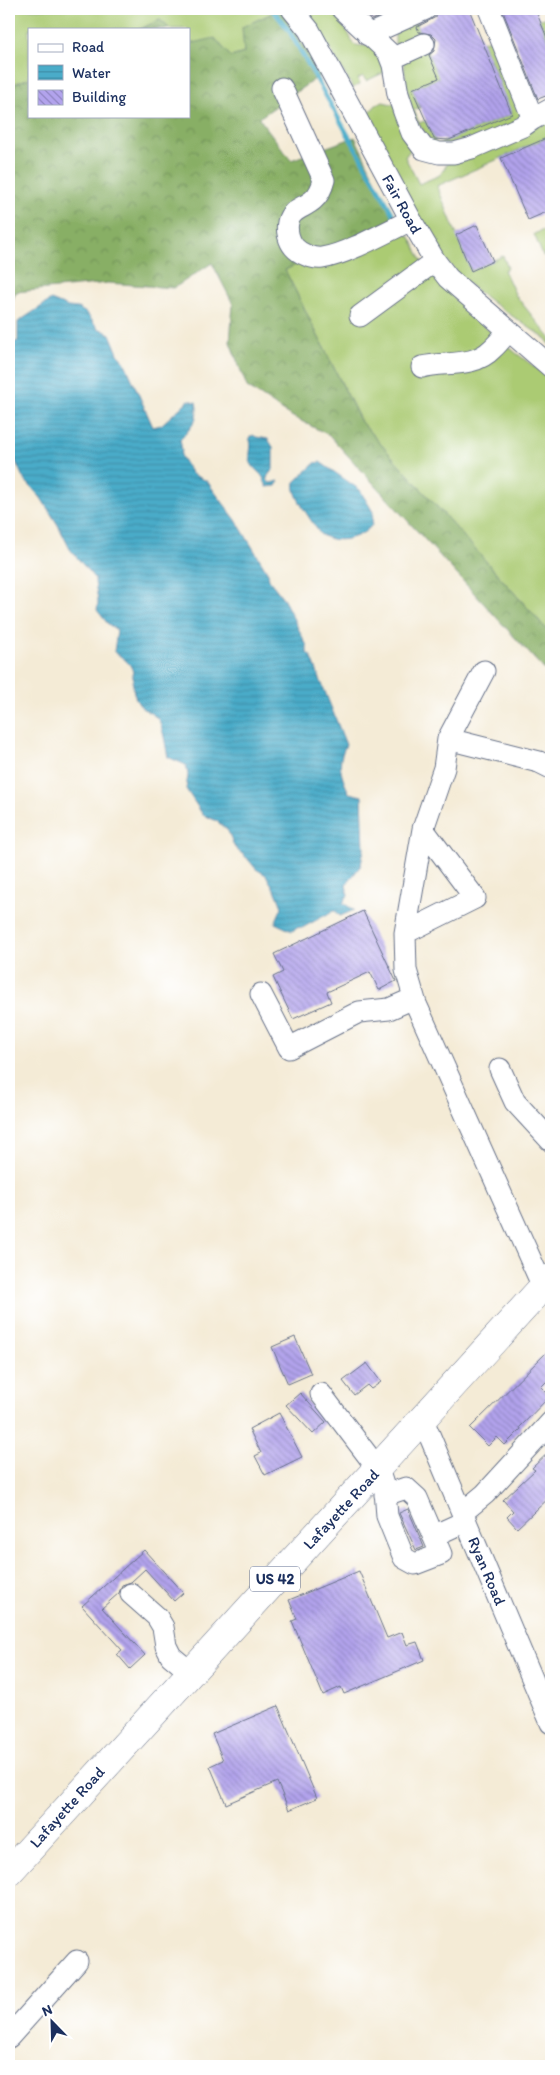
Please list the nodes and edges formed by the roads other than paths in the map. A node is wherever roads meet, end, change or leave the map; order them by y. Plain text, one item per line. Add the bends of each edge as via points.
1 (292, 9) edge
2 (342, 9) edge
3 (426, 9) edge
4 (489, 9) edge
5 (368, 35) junction
6 (424, 44) dead end
7 (390, 59) junction
8 (282, 88) dead end
9 (551, 109) edge
10 (533, 119) junction
11 (410, 220) junction
12 (435, 261) junction
13 (360, 316) dead end
14 (508, 331) junction
15 (422, 367) dead end
16 (551, 368) edge
17 (484, 671) dead end
18 (448, 739) junction
19 (551, 768) edge
20 (423, 829) junction
21 (405, 933) junction
22 (261, 994) dead end
23 (414, 998) junction
24 (500, 1069) dead end
25 (551, 1142) edge
26 (547, 1282) edge
27 (321, 1394) dead end
28 (423, 1420) junction
29 (551, 1422) edge
30 (378, 1469) junction
31 (385, 1495) junction
32 (464, 1517) junction
33 (433, 1536) junction
34 (131, 1594) dead end
35 (190, 1672) junction
36 (551, 1723) edge
37 (9, 1872) edge
38 (77, 1961) dead end
39 (9, 2037) edge

1 - 11 street, Fair Road via 330,66
2 - 5 street
3 - 5 street
4 - 10 street
5 - 7 street via 383,46
6 - 7 street
7 - 10 street via 412,134 424,150 439,153 463,150 500,137
8 - 11 street via 324,180 313,201 290,216 288,234 296,250 323,258
9 - 10 street
11 - 12 street, Fair Road
12 - 13 street
12 - 14 street, Fair Road via 448,278
14 - 15 street via 492,350 474,361
14 - 16 street, Fair Road
17 - 18 street
18 - 19 street via 539,762
18 - 20 street via 444,768
20 - 21 street
20 - 21 street via 475,898
21 - 23 street via 406,970
22 - 23 street via 289,1048 359,1012 389,1009
23 - 26 street
24 - 25 street via 515,1102
26 - 28 main road, Lafayette Road / US 42
27 - 30 street
28 - 30 main road, Lafayette Road / US 42
28 - 32 street, Ryan Road
29 - 32 street
30 - 31 street
30 - 35 main road, Lafayette Road / US 42
31 - 33 street via 406,1488 412,1492
31 - 33 street via 387,1516 404,1558 415,1564 440,1554
32 - 33 street
32 - 36 street, Ryan Road
34 - 35 street via 157,1617 171,1656
35 - 37 main road, Lafayette Road / US 42
38 - 39 street

